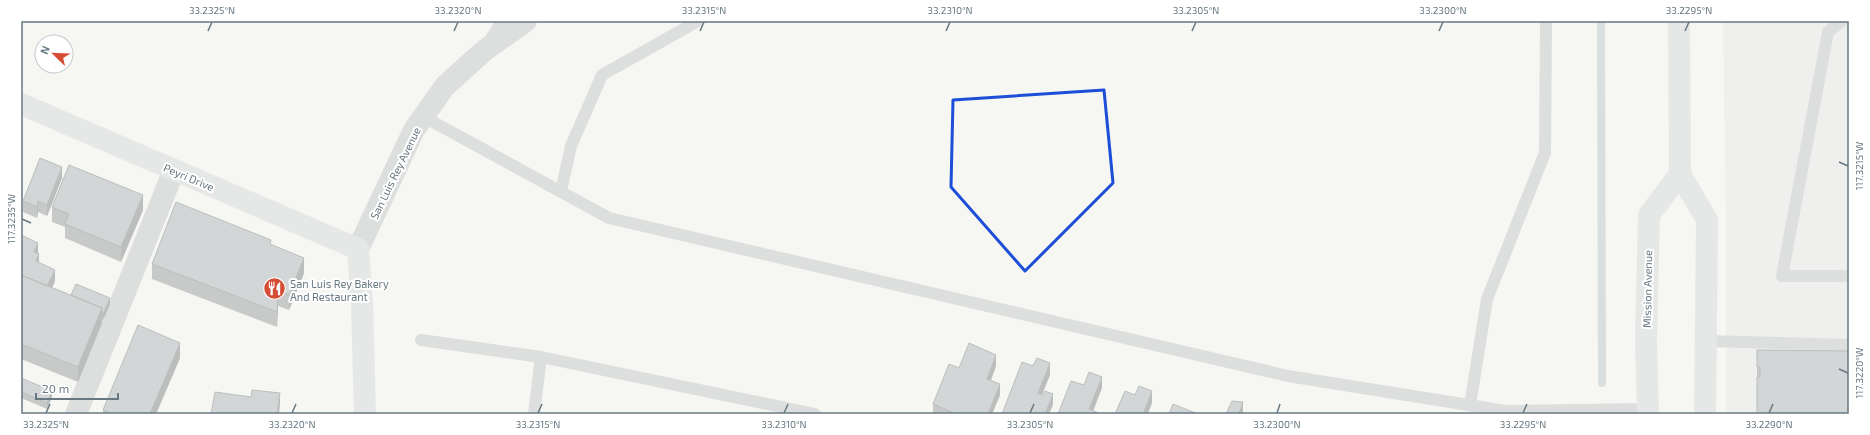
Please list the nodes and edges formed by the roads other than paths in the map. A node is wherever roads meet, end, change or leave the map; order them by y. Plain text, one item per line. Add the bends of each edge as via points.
1 (502, 21) edge
2 (526, 21) edge
3 (698, 21) edge
4 (1546, 21) edge
5 (1679, 21) edge
6 (1842, 21) edge
7 (485, 50) junction
8 (21, 104) edge
9 (424, 117) junction
10 (174, 170) junction
11 (1680, 174) junction
12 (561, 191) junction
13 (358, 249) junction
14 (1849, 276) edge
15 (421, 340) dead end
16 (1706, 341) junction
17 (1849, 345) edge
18 (541, 357) junction
19 (1470, 405) junction
20 (1648, 412) edge
21 (76, 414) edge
22 (364, 414) edge
23 (534, 414) edge
24 (815, 414) edge
25 (1705, 414) edge

1 - 7 lane
2 - 7 street, San Luis Rey Avenue
3 - 12 lane via 602,74 571,146
4 - 19 lane via 1545,153 1487,299
5 - 11 main road
6 - 14 lane via 1828,32 1782,276
7 - 9 street, San Luis Rey Avenue via 445,86
8 - 10 main road, Peyri Drive
9 - 12 lane
9 - 13 street, San Luis Rey Avenue via 414,130
10 - 13 main road, Peyri Drive
10 - 21 street
11 - 16 main road via 1707,220
11 - 20 main road, Mission Avenue via 1648,215
12 - 19 lane via 609,218 1288,376
13 - 22 main road
15 - 18 lane
16 - 17 lane
16 - 25 main road
18 - 23 lane
18 - 24 lane
19 - 20 lane via 1506,411

